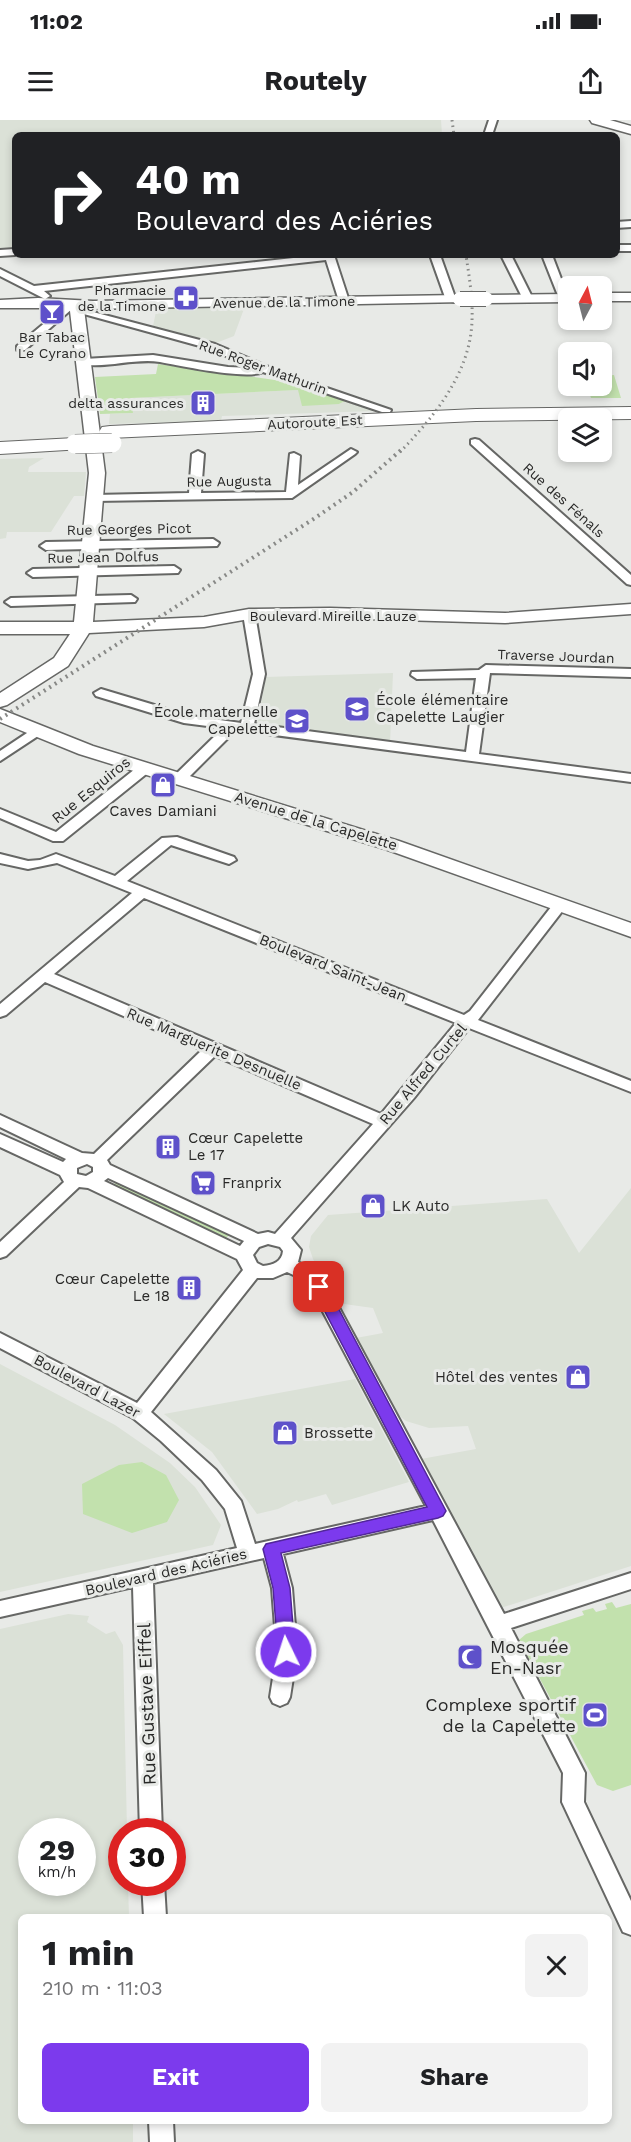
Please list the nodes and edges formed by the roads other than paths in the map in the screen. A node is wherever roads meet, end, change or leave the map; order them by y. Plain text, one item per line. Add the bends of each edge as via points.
1 (596, 120) edge
2 (631, 130) edge
3 (312, 258) edge
4 (331, 258) edge
5 (436, 258) edge
6 (508, 258) edge
7 (548, 258) edge
8 (0, 272) edge
9 (558, 280) edge
10 (36, 289) junction
11 (612, 297) edge
12 (631, 297) edge
13 (558, 298) edge
14 (455, 299) junction
15 (528, 299) junction
16 (344, 301) junction
17 (0, 304) edge
18 (78, 309) junction
19 (21, 348) dead end
20 (84, 362) junction
21 (243, 365) junction
22 (386, 410) dead end
23 (631, 413) edge
24 (612, 424) edge
25 (631, 424) edge
26 (558, 425) edge
27 (111, 437) junction
28 (2, 440) edge
29 (475, 442) dead end
30 (351, 452) dead end
31 (198, 454) dead end
32 (294, 456) dead end
33 (292, 495) junction
34 (195, 497) junction
35 (94, 498) junction
36 (213, 543) dead end
37 (90, 545) junction
38 (46, 546) dead end
39 (174, 570) dead end
40 (87, 572) junction
41 (33, 573) dead end
42 (631, 581) edge
43 (131, 599) dead end
44 (84, 600) junction
45 (11, 602) dead end
46 (631, 609) edge
47 (249, 614) junction
48 (0, 628) edge
49 (83, 628) junction
50 (483, 674) junction
51 (631, 674) edge
52 (417, 675) dead end
53 (101, 693) dead end
54 (0, 701) edge
55 (0, 715) edge
56 (239, 728) junction
57 (36, 731) junction
58 (0, 757) edge
59 (472, 758) junction
60 (144, 768) junction
61 (631, 778) edge
62 (179, 779) junction
63 (0, 813) edge
64 (58, 838) junction
65 (0, 858) edge
66 (56, 858) junction
67 (229, 860) dead end
68 (117, 882) junction
69 (142, 892) junction
70 (560, 904) junction
71 (631, 930) edge
72 (44, 976) junction
73 (1, 1010) edge
74 (466, 1021) junction
75 (214, 1048) junction
76 (631, 1087) edge
77 (0, 1120) edge
78 (384, 1122) junction
79 (0, 1140) edge
80 (79, 1159) junction
81 (100, 1165) junction
82 (77, 1178) junction
83 (256, 1240) junction
84 (280, 1240) junction
85 (0, 1252) edge
86 (249, 1262) junction
87 (288, 1265) junction
88 (0, 1340) edge
89 (140, 1413) junction
90 (438, 1511) junction
91 (272, 1549) junction
92 (248, 1554) junction
93 (143, 1577) junction
94 (631, 1581) edge
95 (0, 1609) edge
96 (499, 1624) junction
97 (280, 1697) dead end
98 (151, 1818) edge
99 (153, 1896) edge
100 (154, 1914) edge
101 (631, 1925) edge
102 (161, 2124) edge
103 (162, 2142) edge

1 - 2 street
3 - 10 street
4 - 16 street
5 - 14 street
6 - 15 street
7 - 9 street
8 - 10 street
10 - 18 street, Rue Roger Mathurin
11 - 12 street
13 - 15 street, Avenue de la Timone
14 - 15 street, Avenue de la Timone, bridge
14 - 16 street, Avenue de la Timone
16 - 18 street, Avenue de la Timone
17 - 18 street, Avenue de la Timone
18 - 19 street
18 - 20 street
18 - 21 street, Rue Roger Mathurin via 211,345
20 - 21 street via 153,358 228,370
20 - 35 street via 97,473
21 - 22 street, Rue Roger Mathurin
23 - 27 highway, Autoroute Est via 476,415
24 - 25 highway
26 - 27 highway, Autoroute Est
27 - 28 highway, Autoroute Est, bridge
29 - 42 street, Rue des Fénals
30 - 33 street, Rue Augusta
31 - 34 street
32 - 33 street
33 - 34 street, Rue Augusta
34 - 35 street, Rue Augusta
35 - 37 street
36 - 37 street, Rue Georges Picot
37 - 38 street, Rue Georges Picot
37 - 40 street
39 - 40 street, Rue Jean Dolfus
40 - 41 street, Rue Jean Dolfus
40 - 44 street
43 - 44 street
44 - 45 street
44 - 49 street
46 - 47 street, Boulevard Mireille Lauze via 505,618
47 - 49 street, Boulevard Mireille Lauze via 204,622
47 - 56 street via 259,674
48 - 49 street, Boulevard Mireille Lauze
49 - 54 street via 61,662
50 - 51 street, Traverse Jourdan via 486,669
50 - 52 street
50 - 59 street
53 - 56 street via 189,720
55 - 57 street, Avenue de la Capelette
56 - 59 street
56 - 62 street
57 - 58 street
57 - 60 street, Avenue de la Capelette
59 - 61 street
60 - 62 street, Avenue de la Capelette
60 - 64 street, Rue Esquiros
62 - 70 street, Avenue de la Capelette via 392,845
63 - 64 street
64 - 66 street via 62,850
65 - 66 street via 30,866
66 - 68 street, Boulevard Saint-Jean
67 - 68 street via 167,841
68 - 69 street, Boulevard Saint-Jean
69 - 72 street
69 - 74 street, Boulevard Saint-Jean
70 - 71 street, Avenue de la Capelette
70 - 74 street, Rue Alfred Curtel via 479,1011
72 - 73 street
72 - 75 street, Rue Marguerite Desnuelle
74 - 76 street, Boulevard Saint-Jean
74 - 78 street, Rue Alfred Curtel
75 - 78 street, Rue Marguerite Desnuelle
75 - 81 street
77 - 80 street
78 - 84 street, Rue Alfred Curtel
79 - 82 street
80 - 81 street
80 - 82 street via 68,1166
81 - 82 street via 98,1179
81 - 83 street
82 - 85 street
82 - 86 street
83 - 84 street
83 - 86 street via 248,1246
84 - 87 street via 292,1250
86 - 87 street via 271,1272
86 - 89 street
87 - 90 street via 308,1275 319,1287
88 - 89 street, Boulevard Lazer
89 - 92 street, Boulevard Lazer via 209,1475 234,1506
90 - 91 street, Boulevard des Aciéries
90 - 96 street
91 - 92 street, Boulevard des Aciéries
91 - 97 street via 282,1588 286,1652
92 - 93 street, Boulevard des Aciéries
93 - 95 street, Boulevard des Aciéries
93 - 98 street, Rue Gustave Eiffel
94 - 96 street
96 - 101 street via 574,1773 573,1802
99 - 100 street
102 - 103 street

